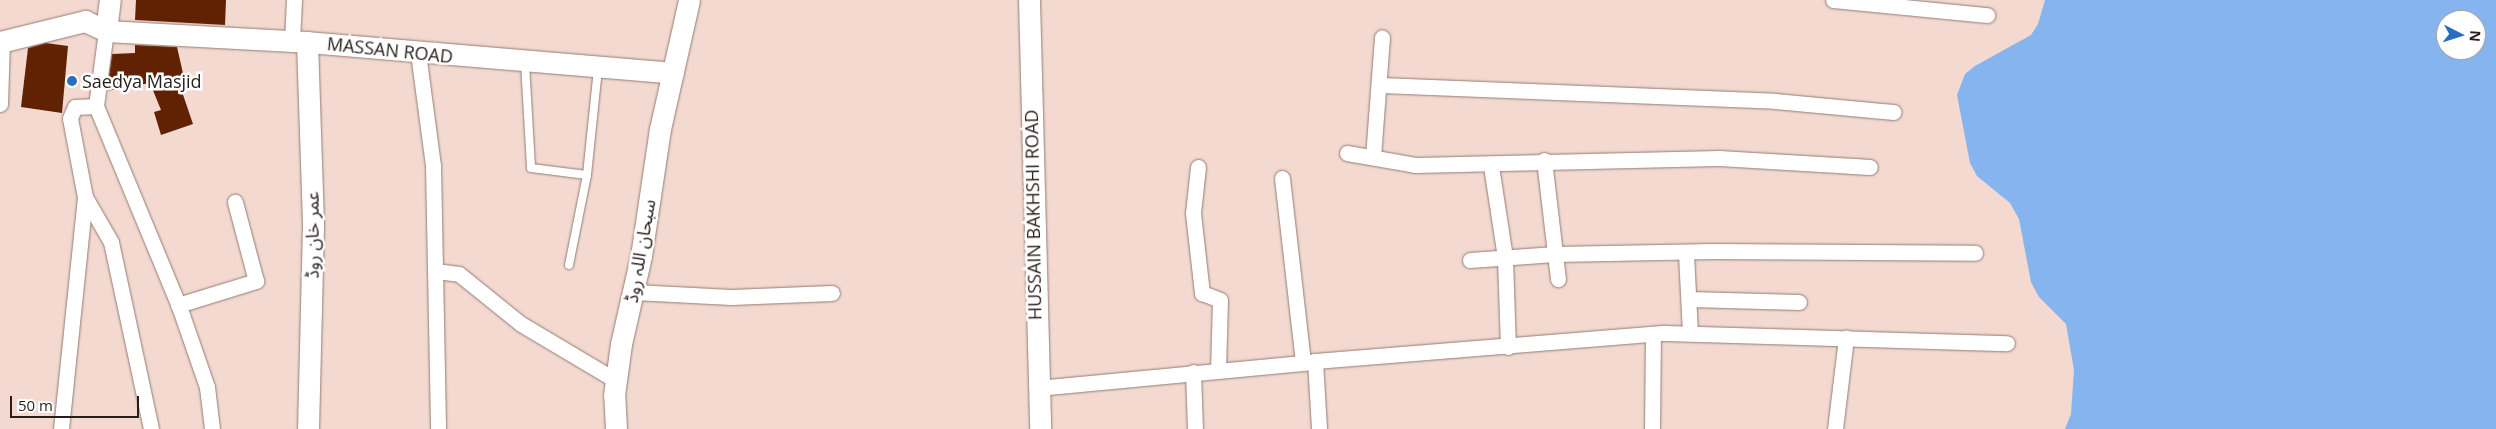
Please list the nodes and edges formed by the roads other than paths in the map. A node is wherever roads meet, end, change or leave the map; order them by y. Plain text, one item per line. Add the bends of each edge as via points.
1 (110, 0) edge
2 (294, 0) edge
3 (689, 0) edge
4 (1029, 0) edge
5 (1833, 0) edge
6 (1987, 14) dead end
7 (106, 31) junction
8 (1382, 37) dead end
9 (1, 41) edge
10 (300, 41) junction
11 (418, 53) junction
12 (525, 63) junction
13 (598, 68) junction
14 (674, 73) junction
15 (1381, 85) junction
16 (0, 104) edge
17 (96, 106) junction
18 (1893, 112) dead end
19 (1347, 153) dead end
20 (1373, 157) junction
21 (1544, 160) junction
22 (1491, 166) junction
23 (1198, 167) dead end
24 (1870, 167) dead end
25 (587, 175) junction
26 (1282, 178) dead end
27 (85, 197) junction
28 (236, 202) dead end
29 (1975, 253) dead end
30 (1555, 254) junction
31 (1686, 254) junction
32 (1505, 258) junction
33 (1470, 260) dead end
34 (568, 265) dead end
35 (435, 271) junction
36 (1558, 279) dead end
37 (634, 292) junction
38 (832, 294) dead end
39 (1689, 299) junction
40 (1799, 302) dead end
41 (178, 305) junction
42 (1690, 333) junction
43 (1653, 334) junction
44 (1846, 338) junction
45 (2007, 343) dead end
46 (1508, 347) junction
47 (1309, 362) junction
48 (1218, 370) junction
49 (1193, 372) junction
50 (617, 381) junction
51 (1037, 388) junction
52 (61, 429) edge
53 (151, 429) edge
54 (212, 429) edge
55 (308, 429) edge
56 (438, 429) edge
57 (616, 429) edge
58 (1040, 429) edge
59 (1195, 429) edge
60 (1319, 429) edge
61 (1652, 429) edge
62 (1835, 429) edge

1 - 7 street
2 - 10 street
3 - 14 street, سبحان اللہ روڈ
4 - 51 street, HUSSAIN BAKHSHI ROAD
5 - 6 street
7 - 9 street, MASSAN ROAD via 76,21
7 - 10 street, MASSAN ROAD
7 - 17 street
8 - 15 street
9 - 16 street
10 - 11 street, MASSAN ROAD
10 - 55 street, عمر خان روڈ via 313,225
11 - 12 street, MASSAN ROAD
11 - 35 street via 433,165
12 - 13 street, MASSAN ROAD
12 - 25 lane via 531,168
13 - 14 street, MASSAN ROAD
13 - 25 lane
14 - 37 street, سبحان اللہ روڈ via 660,129
15 - 18 street via 1775,101
15 - 20 street
17 - 27 street via 75,107 70,118
17 - 41 street
19 - 20 street
20 - 22 street via 1415,165
21 - 22 street
21 - 24 street via 1719,158
21 - 30 street
22 - 32 street
23 - 48 street via 1193,213 1202,293 1220,300
25 - 34 lane
26 - 47 street
27 - 52 street
27 - 53 street via 111,242
28 - 41 street via 256,281
29 - 31 street via 1843,250
30 - 31 street
30 - 32 street
30 - 36 street
31 - 39 street
32 - 33 street
32 - 46 street
35 - 50 street via 458,274 521,324
35 - 56 street
37 - 38 street via 731,297
37 - 50 street, سبحان اللہ روڈ via 621,344
39 - 40 street
39 - 42 street
41 - 54 street via 207,387
42 - 43 street
42 - 44 street
43 - 46 street
43 - 61 street
44 - 45 street
44 - 62 street
46 - 47 street
47 - 48 street
47 - 60 street
48 - 49 street
49 - 51 street
49 - 59 street
50 - 57 street, سبحان اللہ روڈ
51 - 58 street, HUSSAIN BAKHSHI ROAD

